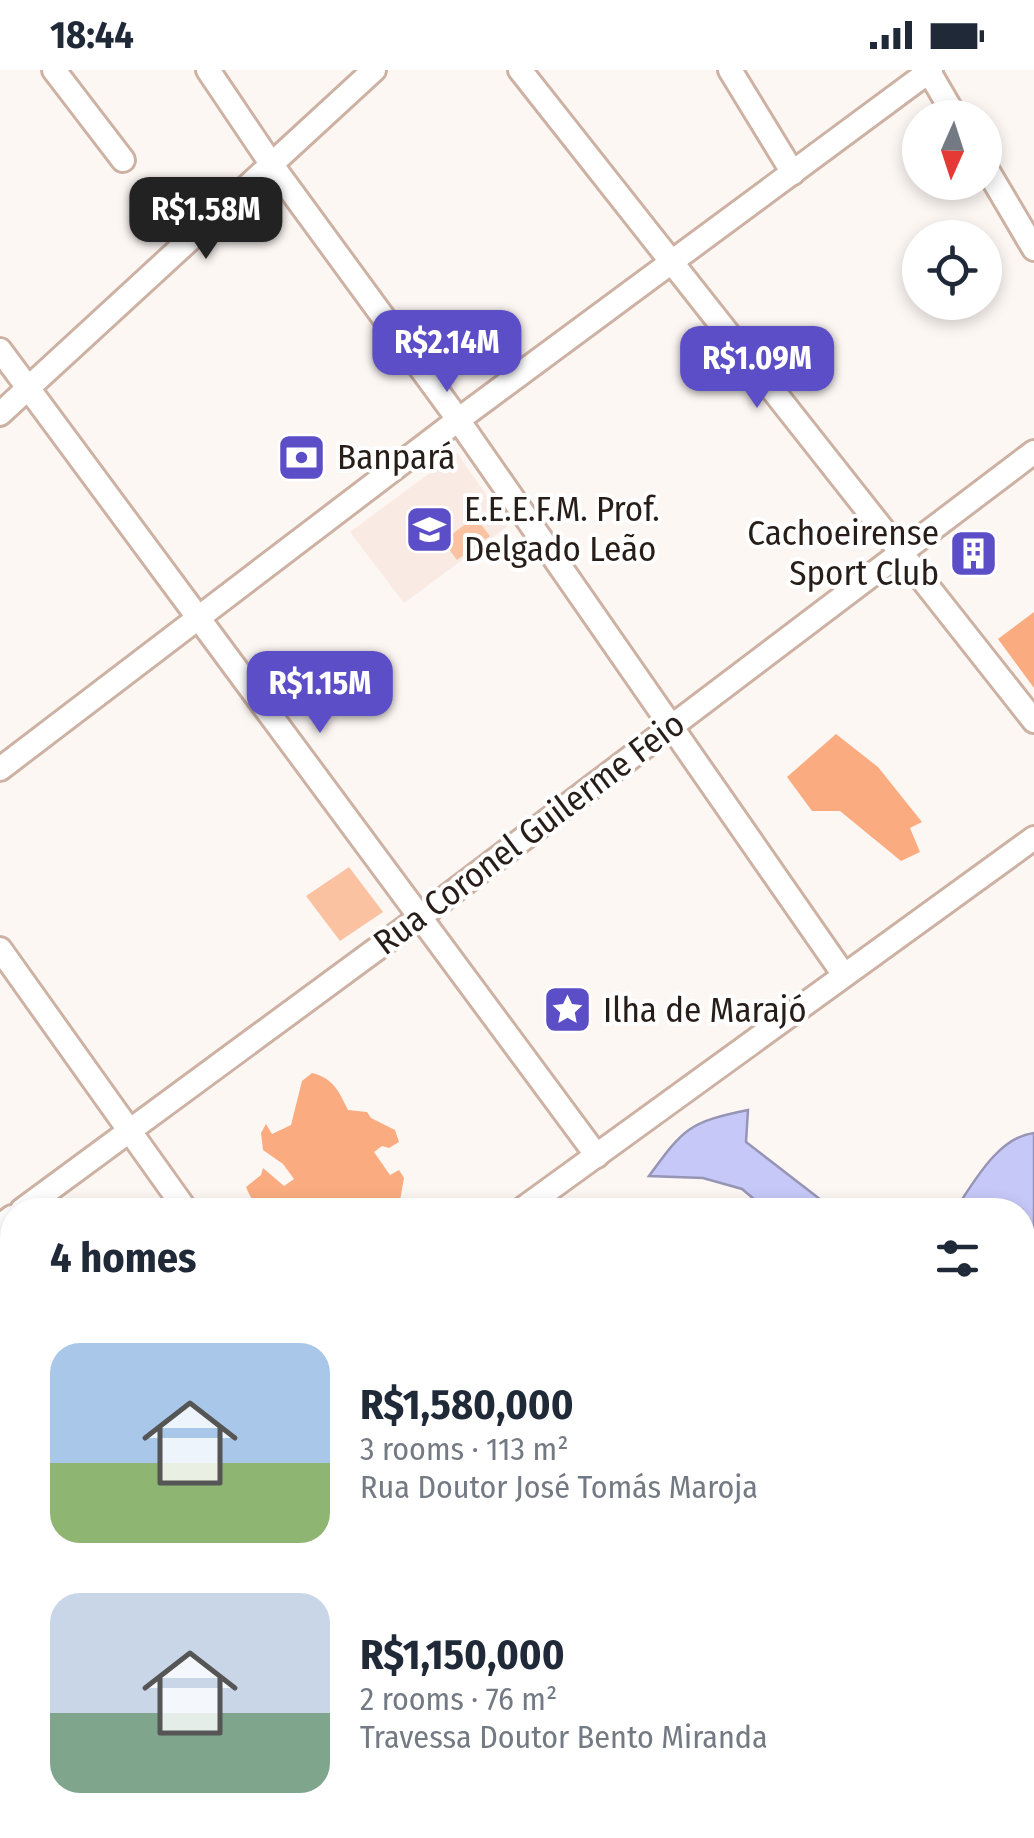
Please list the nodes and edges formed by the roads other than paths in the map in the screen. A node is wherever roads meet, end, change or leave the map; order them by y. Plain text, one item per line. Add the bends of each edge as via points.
1 (54, 70) edge
2 (208, 70) edge
3 (374, 70) edge
4 (520, 70) edge
5 (730, 70) edge
6 (929, 71) edge
7 (946, 100) edge
8 (123, 160) dead end
9 (272, 165) junction
10 (793, 173) junction
11 (1002, 195) edge
12 (1034, 249) edge
13 (672, 262) junction
14 (0, 350) edge
15 (30, 388) junction
16 (0, 414) edge
17 (458, 420) junction
18 (1034, 452) edge
19 (902, 551) junction
20 (198, 617) junction
21 (1034, 721) edge
22 (672, 726) junction
23 (0, 769) edge
24 (1034, 838) edge
25 (420, 917) junction
26 (0, 950) edge
27 (844, 976) junction
28 (130, 1130) junction
29 (598, 1156) junction
30 (38, 1198) edge
31 (178, 1198) edge
32 (538, 1198) edge

1 - 8 street
2 - 9 street
3 - 9 street
4 - 13 street
5 - 10 street
6 - 7 street
6 - 10 street
9 - 15 street
9 - 17 street
10 - 13 street
11 - 12 street
13 - 17 street
13 - 19 street
14 - 15 street
15 - 16 street
15 - 20 street
17 - 20 street
17 - 22 street
18 - 19 street, Rua Coronel Guilerme Feio
19 - 21 street
19 - 22 street, Rua Coronel Guilerme Feio
20 - 23 street
20 - 25 street
22 - 25 street, Rua Coronel Guilerme Feio
22 - 27 street
24 - 27 street
25 - 28 street, Rua Coronel Guilerme Feio
25 - 29 street
26 - 28 street
27 - 29 street
28 - 30 street, Rua Coronel Guilerme Feio
28 - 31 street
29 - 32 street

